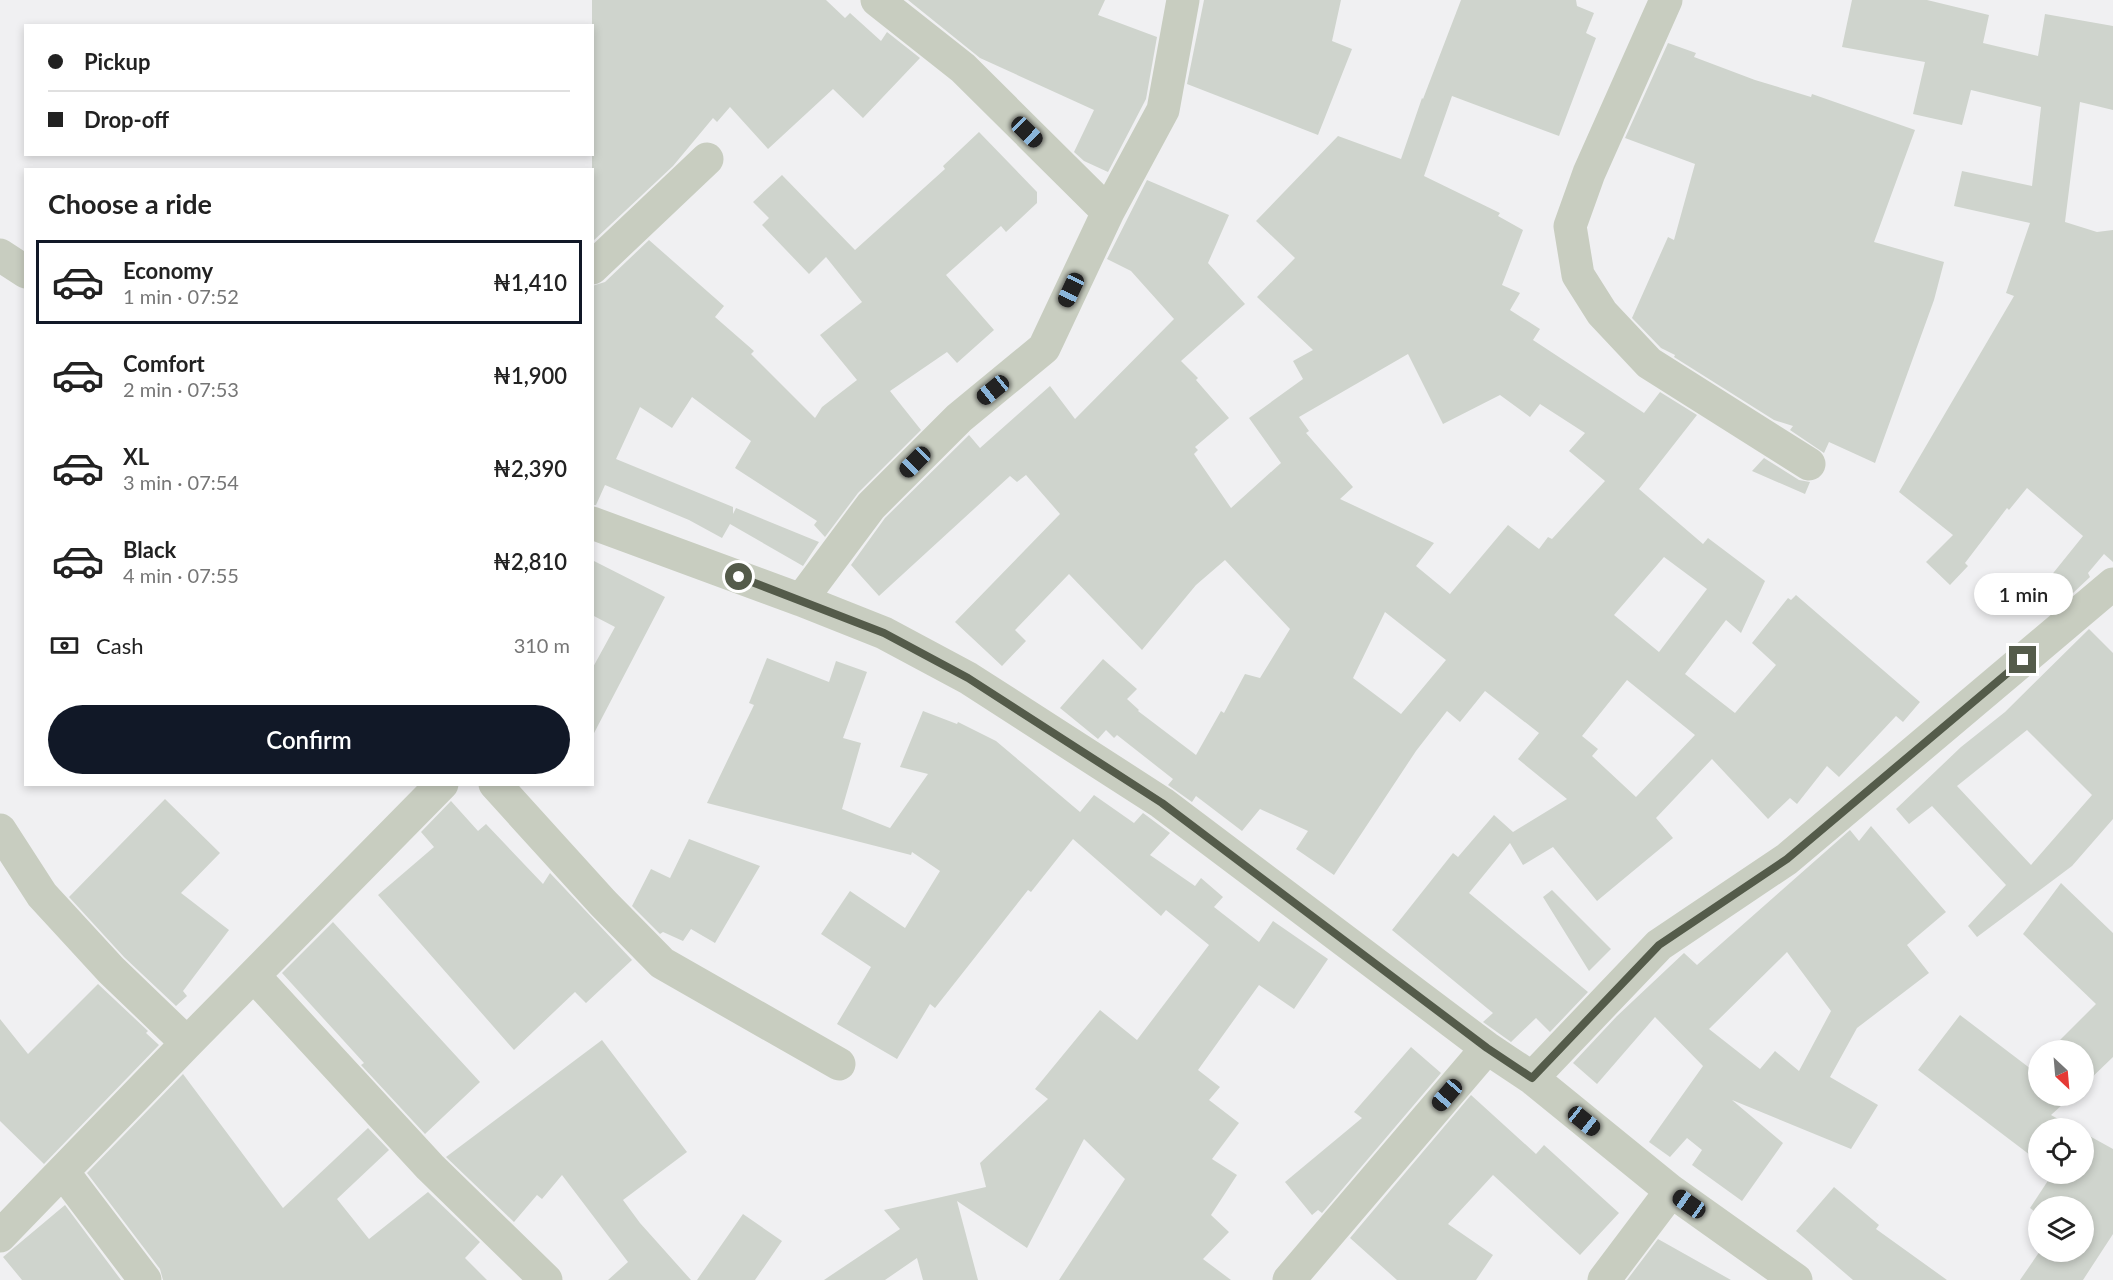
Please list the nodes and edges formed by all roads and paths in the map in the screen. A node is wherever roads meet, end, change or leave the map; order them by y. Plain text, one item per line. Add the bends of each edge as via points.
1 (877, 0) edge
2 (1183, 0) edge
3 (1666, 0) edge
4 (707, 159) dead end
5 (1108, 212) junction
6 (0, 255) edge
7 (594, 266) edge
8 (24, 271) edge
9 (1809, 464) dead end
10 (594, 524) edge
11 (2113, 584) edge
12 (801, 600) junction
13 (440, 786) edge
14 (497, 786) edge
15 (0, 830) edge
16 (254, 976) junction
17 (187, 1043) junction
18 (1487, 1048) junction
19 (839, 1064) dead end
20 (1532, 1078) junction
21 (63, 1172) junction
22 (1671, 1191) junction
23 (0, 1236) edge
24 (145, 1280) edge
25 (546, 1280) edge
26 (1289, 1280) edge
27 (1604, 1280) edge
28 (1796, 1280) edge

1 - 5 street via 963,68
2 - 5 street via 1163,110
3 - 9 street via 1589,173 1570,226 1578,275 1602,313 1649,363
4 - 7 street
5 - 12 street via 1044,348 959,417 871,506
6 - 8 street
10 - 12 street
11 - 20 street via 1787,859 1659,945
12 - 18 street via 884,633 968,678 1162,803
13 - 16 street
14 - 19 street via 662,963
15 - 17 street via 42,896
16 - 17 street
16 - 25 street via 430,1167
17 - 21 street
18 - 20 street
18 - 26 street
20 - 22 street
21 - 23 street
21 - 24 street
22 - 27 street
22 - 28 street

